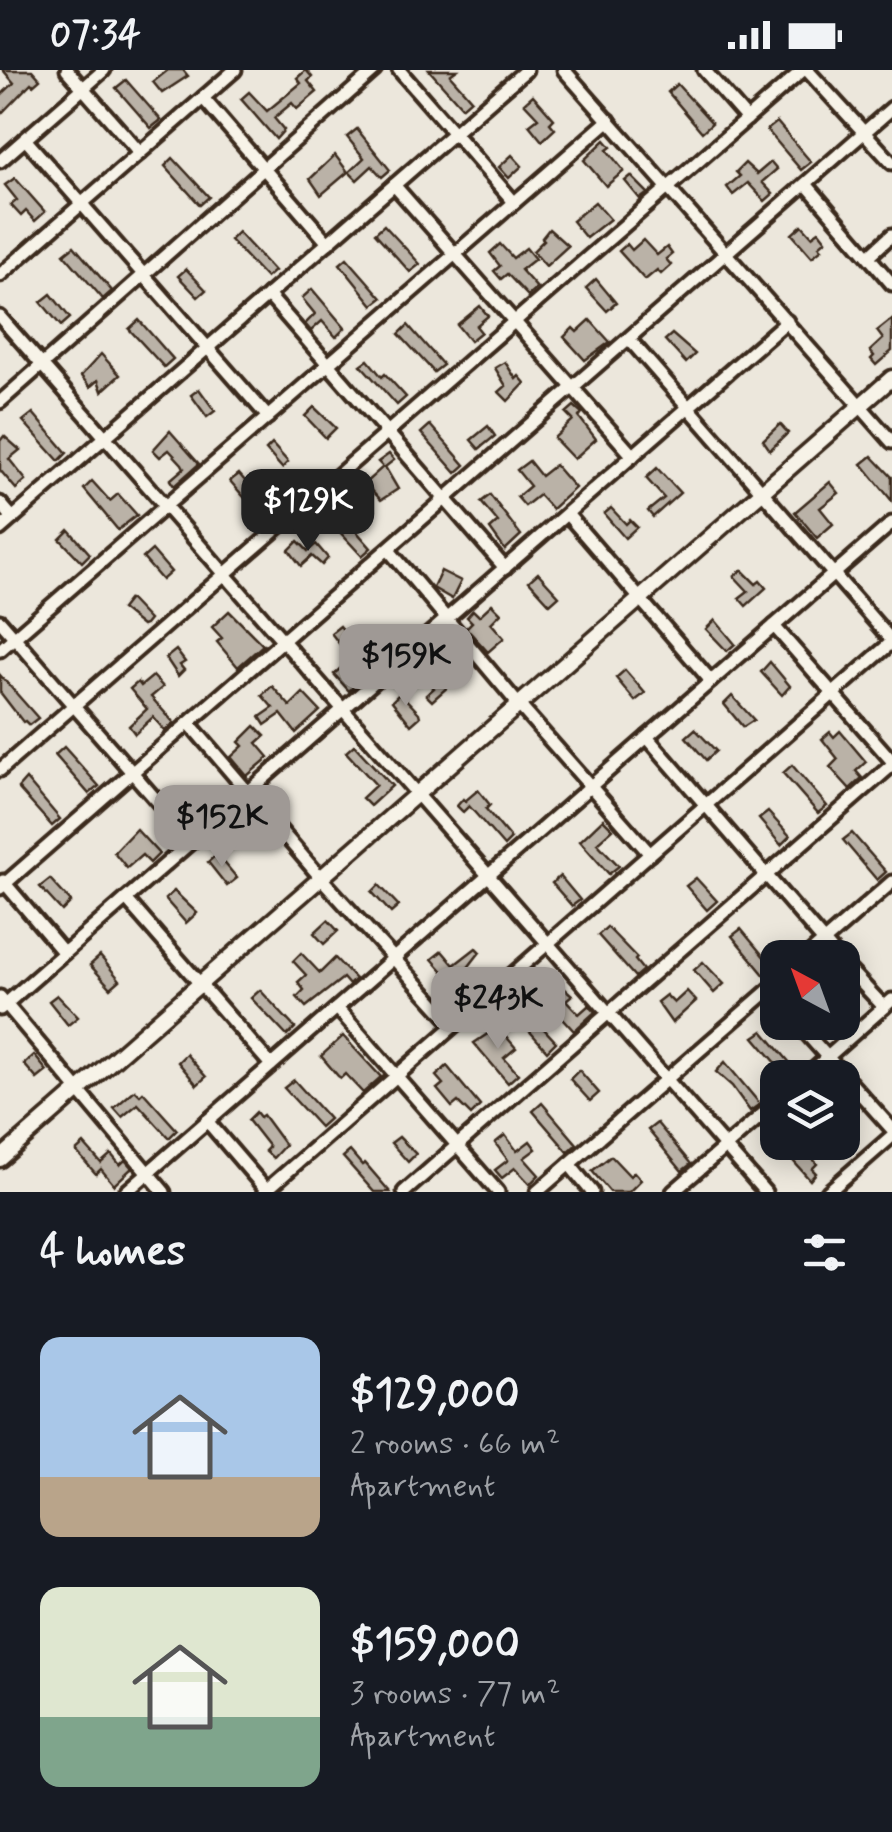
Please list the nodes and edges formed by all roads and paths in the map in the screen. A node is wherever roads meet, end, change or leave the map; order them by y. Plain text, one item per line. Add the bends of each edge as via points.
1 (67, 70) edge
2 (104, 70) edge
3 (236, 70) edge
4 (376, 70) edge
5 (399, 70) edge
6 (526, 70) edge
7 (564, 70) edge
8 (704, 70) edge
9 (805, 70) edge
10 (83, 88) junction
11 (204, 98) junction
12 (892, 108) edge
13 (609, 120) junction
14 (748, 120) junction
15 (864, 132) junction
16 (454, 133) junction
17 (25, 139) junction
18 (140, 153) junction
19 (0, 161) edge
20 (892, 163) edge
21 (264, 168) junction
22 (806, 184) junction
23 (394, 185) junction
24 (667, 187) junction
25 (514, 202) junction
26 (82, 204) junction
27 (892, 235) edge
28 (328, 243) junction
29 (455, 254) junction
30 (726, 254) junction
31 (869, 256) junction
32 (144, 275) junction
33 (0, 276) edge
34 (892, 284) edge
35 (268, 295) junction
36 (0, 317) edge
37 (514, 321) junction
38 (786, 322) junction
39 (629, 338) junction
40 (208, 348) junction
41 (42, 365) junction
42 (328, 365) junction
43 (892, 378) edge
44 (573, 388) junction
45 (0, 402) edge
46 (860, 406) junction
47 (689, 407) junction
48 (268, 417) junction
49 (386, 432) junction
50 (105, 437) junction
51 (892, 442) edge
52 (633, 456) junction
53 (762, 491) junction
54 (444, 500) junction
55 (0, 503) edge
56 (165, 506) junction
57 (567, 514) junction
58 (13, 518) junction
59 (892, 523) edge
60 (0, 529) edge
61 (388, 549) junction
62 (505, 568) junction
63 (224, 574) junction
64 (834, 574) junction
65 (638, 600) junction
66 (446, 619) junction
67 (0, 622) edge
68 (774, 626) junction
69 (14, 638) junction
70 (283, 641) junction
71 (892, 642) edge
72 (0, 650) edge
73 (711, 681) junction
74 (834, 694) junction
75 (519, 705) junction
76 (73, 706) junction
77 (342, 710) junction
78 (189, 723) junction
79 (646, 737) junction
80 (892, 763) edge
81 (0, 770) edge
82 (132, 773) junction
83 (590, 786) junction
84 (248, 792) junction
85 (417, 795) junction
86 (706, 806) junction
87 (192, 842) junction
88 (650, 854) junction
89 (489, 875) junction
90 (766, 875) junction
91 (321, 878) junction
92 (892, 882) edge
93 (2, 883) edge
94 (126, 899) junction
95 (821, 940) edge
96 (825, 940) edge
97 (548, 943) junction
98 (64, 953) junction
99 (393, 958) junction
100 (860, 978) edge
101 (198, 985) junction
102 (760, 997) edge
103 (2, 1004) edge
104 (888, 1004) edge
105 (337, 1008) junction
106 (609, 1013) junction
107 (454, 1026) junction
108 (811, 1040) edge
109 (826, 1058) junction
110 (271, 1065) junction
111 (396, 1076) junction
112 (666, 1079) junction
113 (78, 1091) junction
114 (760, 1116) edge
115 (206, 1121) junction
116 (892, 1132) edge
117 (457, 1146) junction
118 (726, 1146) junction
119 (0, 1159) edge
120 (569, 1164) junction
121 (147, 1173) junction
122 (266, 1191) edge
123 (126, 1192) edge
124 (164, 1192) edge
125 (404, 1192) edge
126 (498, 1192) edge
127 (538, 1192) edge
128 (592, 1192) edge
129 (673, 1192) edge
130 (766, 1192) edge
131 (828, 1192) edge

1 - 10 street
2 - 10 street
3 - 11 street
4 - 21 street
5 - 16 street
6 - 16 street
7 - 13 street
8 - 14 street
9 - 14 street
9 - 15 street
10 - 17 street
10 - 18 street
11 - 18 street
11 - 21 street
12 - 15 street
13 - 24 street
13 - 25 street
14 - 24 street
15 - 20 street
15 - 22 street
16 - 23 street
16 - 25 street
17 - 19 street
17 - 26 street
18 - 26 street
21 - 28 street
21 - 32 street
22 - 30 street
22 - 31 street
23 - 28 street
23 - 29 street
24 - 30 street
24 - 37 street
25 - 29 street
26 - 32 street
26 - 33 street
27 - 31 street
28 - 35 street
29 - 37 street
29 - 42 street
30 - 38 street
30 - 39 street
31 - 34 street
32 - 40 street
32 - 41 street
35 - 40 street
35 - 42 street
36 - 41 street
37 - 44 street
37 - 49 street
38 - 46 street
38 - 47 street
39 - 44 street
39 - 47 street
40 - 48 street
40 - 50 street
41 - 45 street
41 - 50 street
42 - 48 street
42 - 49 street
43 - 46 street
44 - 52 street
44 - 54 street
46 - 51 street
46 - 53 street
47 - 52 street
47 - 53 street
48 - 56 street
49 - 54 street
49 - 63 street
50 - 56 street
50 - 58 street
52 - 57 street
53 - 64 street
53 - 65 street
54 - 61 street
54 - 62 street
55 - 58 street
56 - 63 street
56 - 69 street
57 - 62 street
57 - 65 street
58 - 60 street
59 - 64 street
61 - 66 street
61 - 70 street
62 - 66 street
63 - 70 street
63 - 76 street
64 - 68 street
64 - 71 street
65 - 73 street
65 - 75 street
66 - 75 street
66 - 77 street
67 - 69 street
68 - 73 street
68 - 74 street
69 - 72 street
69 - 76 street
70 - 77 street
70 - 78 street
71 - 74 street
73 - 79 street
74 - 80 street
74 - 86 street
75 - 83 street
75 - 85 street
76 - 81 street
76 - 82 street
77 - 84 street
77 - 85 street
78 - 82 street
78 - 84 street
79 - 83 street
79 - 86 street
80 - 90 street
82 - 87 street
82 - 93 street
83 - 88 street
83 - 89 street
84 - 87 street
84 - 91 street
85 - 89 street
85 - 91 street
86 - 88 street
86 - 90 street
87 - 94 street
88 - 97 street
89 - 97 street
89 - 99 street
90 - 95 street
90 - 106 street
91 - 99 street
91 - 101 street
92 - 96 street
93 - 98 street
94 - 98 street
94 - 101 street
97 - 106 street
97 - 107 street
98 - 103 street
99 - 105 street
99 - 107 street
100 - 104 street
101 - 110 street
101 - 113 street
102 - 112 street
103 - 113 street
104 - 109 street
105 - 110 street
105 - 111 street
106 - 112 street
106 - 117 street
107 - 111 street
108 - 109 street
109 - 116 street
110 - 115 street
111 - 117 street
111 - 122 street
112 - 118 street
112 - 120 street
113 - 119 street
113 - 121 street
114 - 118 street
115 - 121 street
115 - 122 street
116 - 131 street
117 - 125 street
117 - 126 street
118 - 129 street
118 - 130 street
120 - 127 street
120 - 128 street
121 - 123 street
121 - 124 street

